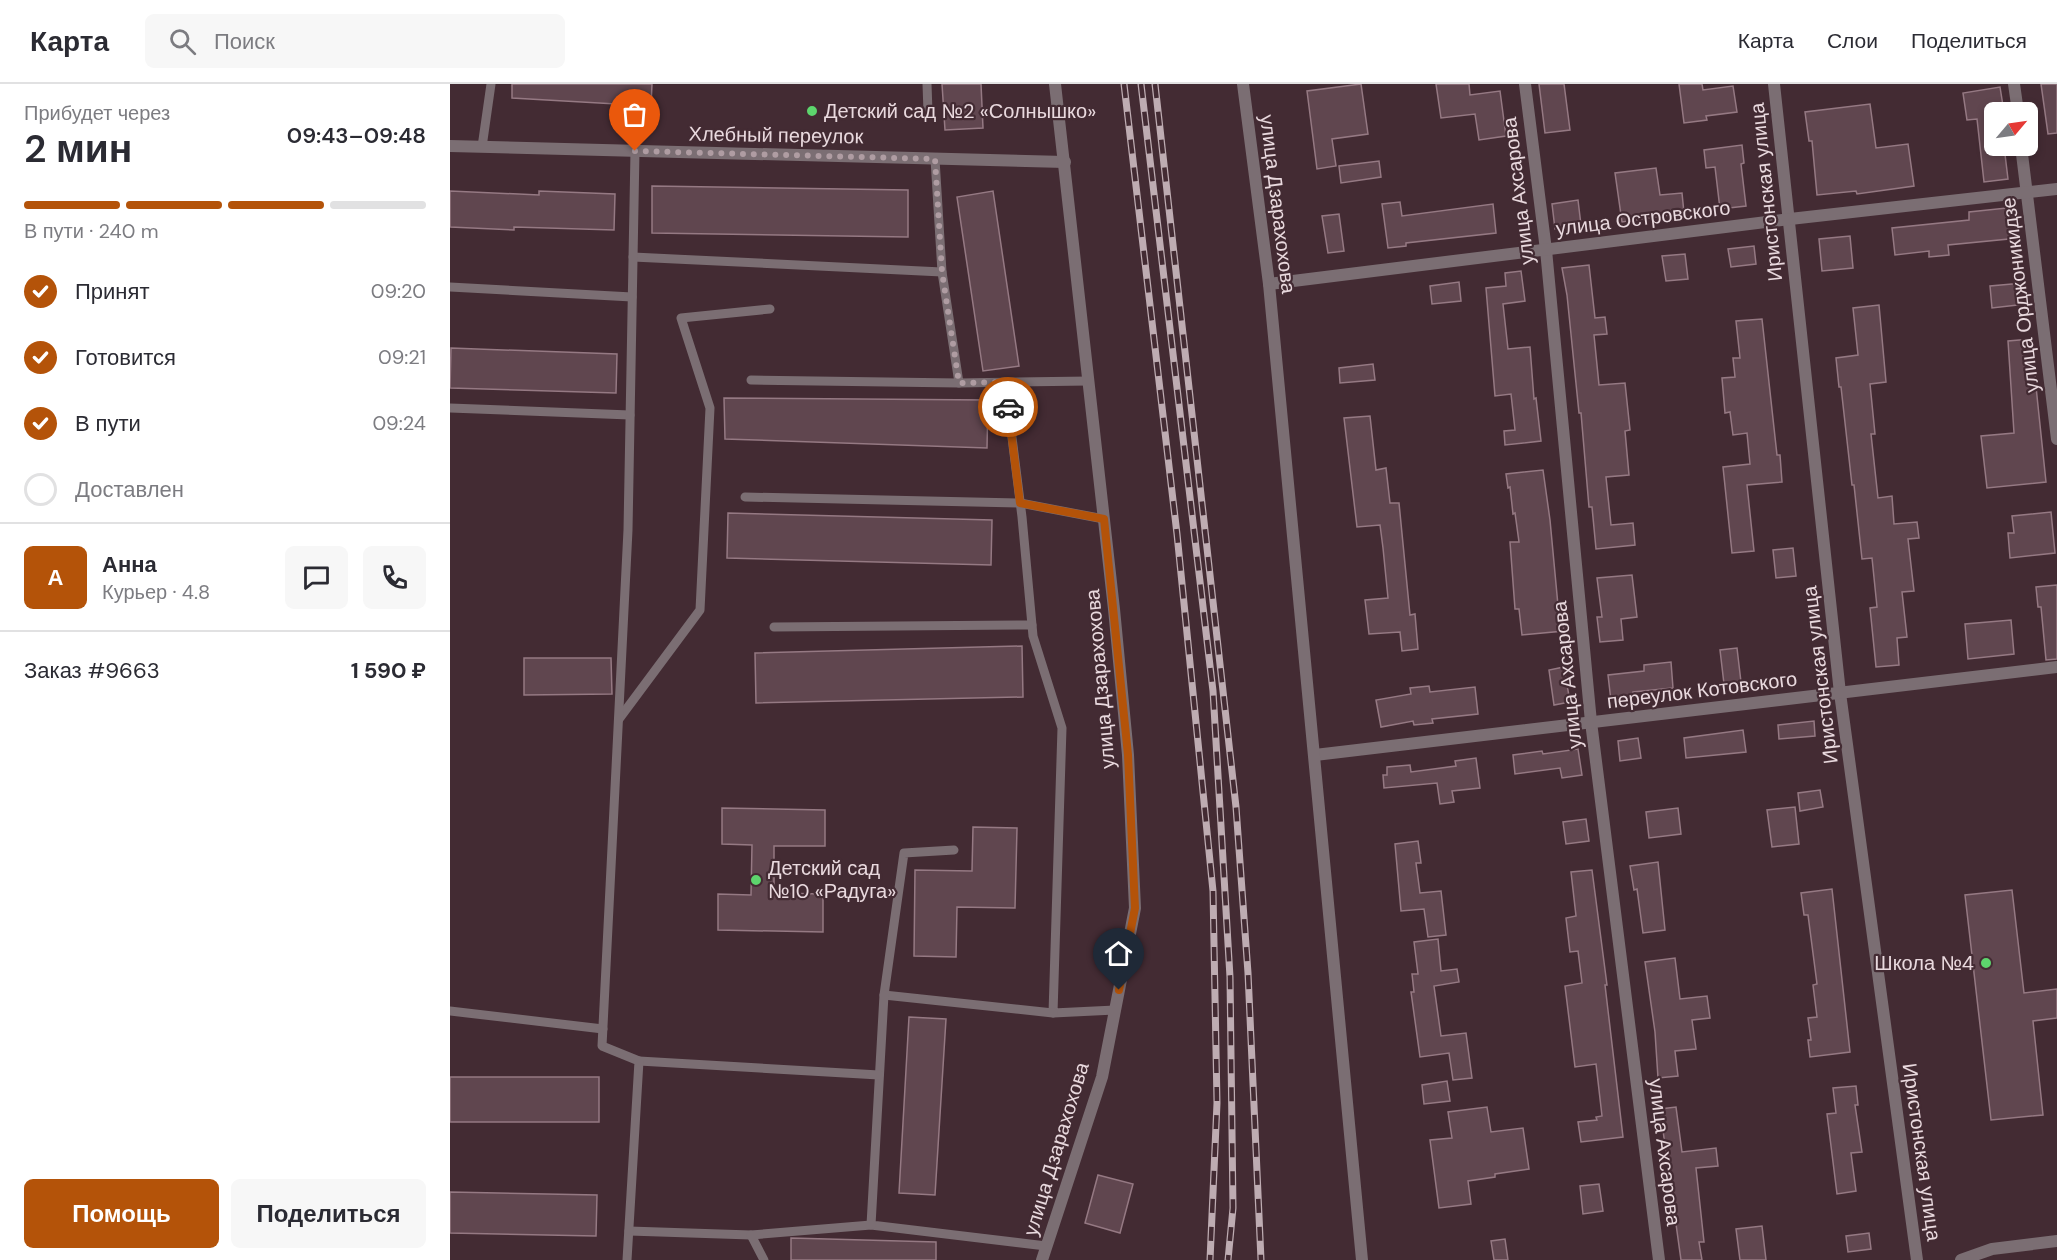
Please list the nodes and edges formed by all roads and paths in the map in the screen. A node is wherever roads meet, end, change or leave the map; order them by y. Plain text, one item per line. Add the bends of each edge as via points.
1 (490, 84) edge
2 (927, 84) edge
3 (1055, 84) edge
4 (1243, 84) edge
5 (1525, 84) edge
6 (1774, 84) edge
7 (2014, 84) edge
8 (2017, 102) edge
9 (928, 112) dead end
10 (450, 146) edge
11 (482, 147) junction
12 (635, 151) junction
13 (2022, 156) edge
14 (935, 159) junction
15 (1065, 162) junction
16 (2057, 189) edge
17 (2027, 194) junction
18 (1790, 219) junction
19 (1546, 250) junction
20 (633, 257) junction
21 (942, 272) junction
22 (1269, 284) junction
23 (450, 287) edge
24 (632, 297) junction
25 (770, 309) dead end
26 (752, 380) dead end
27 (1089, 381) junction
28 (1005, 382) junction
29 (959, 383) junction
30 (450, 408) edge
31 (630, 415) junction
32 (2057, 439) edge
33 (745, 497) dead end
34 (1020, 503) junction
35 (1104, 519) junction
36 (1032, 625) junction
37 (774, 627) dead end
38 (2057, 667) edge
39 (1840, 693) junction
40 (619, 719) junction
41 (1591, 722) junction
42 (1315, 755) junction
43 (954, 850) dead end
44 (884, 995) junction
45 (1114, 1010) junction
46 (450, 1011) edge
47 (1053, 1013) junction
48 (603, 1029) junction
49 (639, 1062) junction
50 (879, 1076) junction
51 (871, 1225) junction
52 (629, 1232) junction
53 (751, 1235) junction
54 (2057, 1241) edge
55 (1046, 1246) junction
56 (627, 1260) edge
57 (764, 1260) edge
58 (1042, 1260) edge
59 (1362, 1260) edge
60 (1659, 1260) edge
61 (1917, 1260) edge
62 (1961, 1260) edge

1 - 11 lane
2 - 9 lane
3 - 15 street, улица Дзарахохова
4 - 22 street, улица Дзарахохова
5 - 19 street, улица Ахсарова
6 - 18 street, Иристонская улица
7 - 8 street
10 - 11 street, Хлебный переулок
11 - 12 street, Хлебный переулок
12 - 14 street, Хлебный переулок
12 - 20 lane
13 - 17 street, улица Орджоникидзе
14 - 15 street, Хлебный переулок
14 - 21 lane
15 - 27 street, улица Дзарахохова
16 - 17 street, улица Островского
17 - 18 street, улица Островского
17 - 32 street, улица Орджоникидзе
18 - 19 street, улица Островского
18 - 39 street, Иристонская улица
19 - 22 street, улица Островского
19 - 41 street, улица Ахсарова
20 - 21 lane
20 - 24 lane
21 - 29 lane
22 - 42 street, улица Дзарахохова
23 - 24 lane
24 - 31 lane
25 - 40 lane via 681,318 710,408 700,610
26 - 29 lane
27 - 28 lane
27 - 35 street, улица Дзарахохова
28 - 29 lane
28 - 34 lane
30 - 31 lane
31 - 40 lane
33 - 34 lane
34 - 35 lane
34 - 36 lane
35 - 45 street, улица Дзарахохова via 1128,755 1135,908
36 - 37 lane
36 - 47 lane via 1062,728
38 - 39 street, переулок Котовского
39 - 41 street, переулок Котовского
39 - 61 street, Иристонская улица
40 - 48 lane
41 - 42 street, переулок Котовского
41 - 60 street, улица Ахсарова
42 - 59 street, улица Дзарахохова
43 - 44 lane via 904,853
44 - 47 lane
44 - 50 lane
45 - 47 lane
45 - 55 street, улица Дзарахохова via 1102,1077
46 - 48 lane
48 - 49 lane via 602,1046
49 - 50 lane
49 - 52 lane
50 - 51 lane
51 - 53 lane
51 - 55 lane
52 - 53 lane
52 - 56 lane
53 - 57 lane
54 - 62 street via 1992,1249
55 - 58 street, улица Дзарахохова

